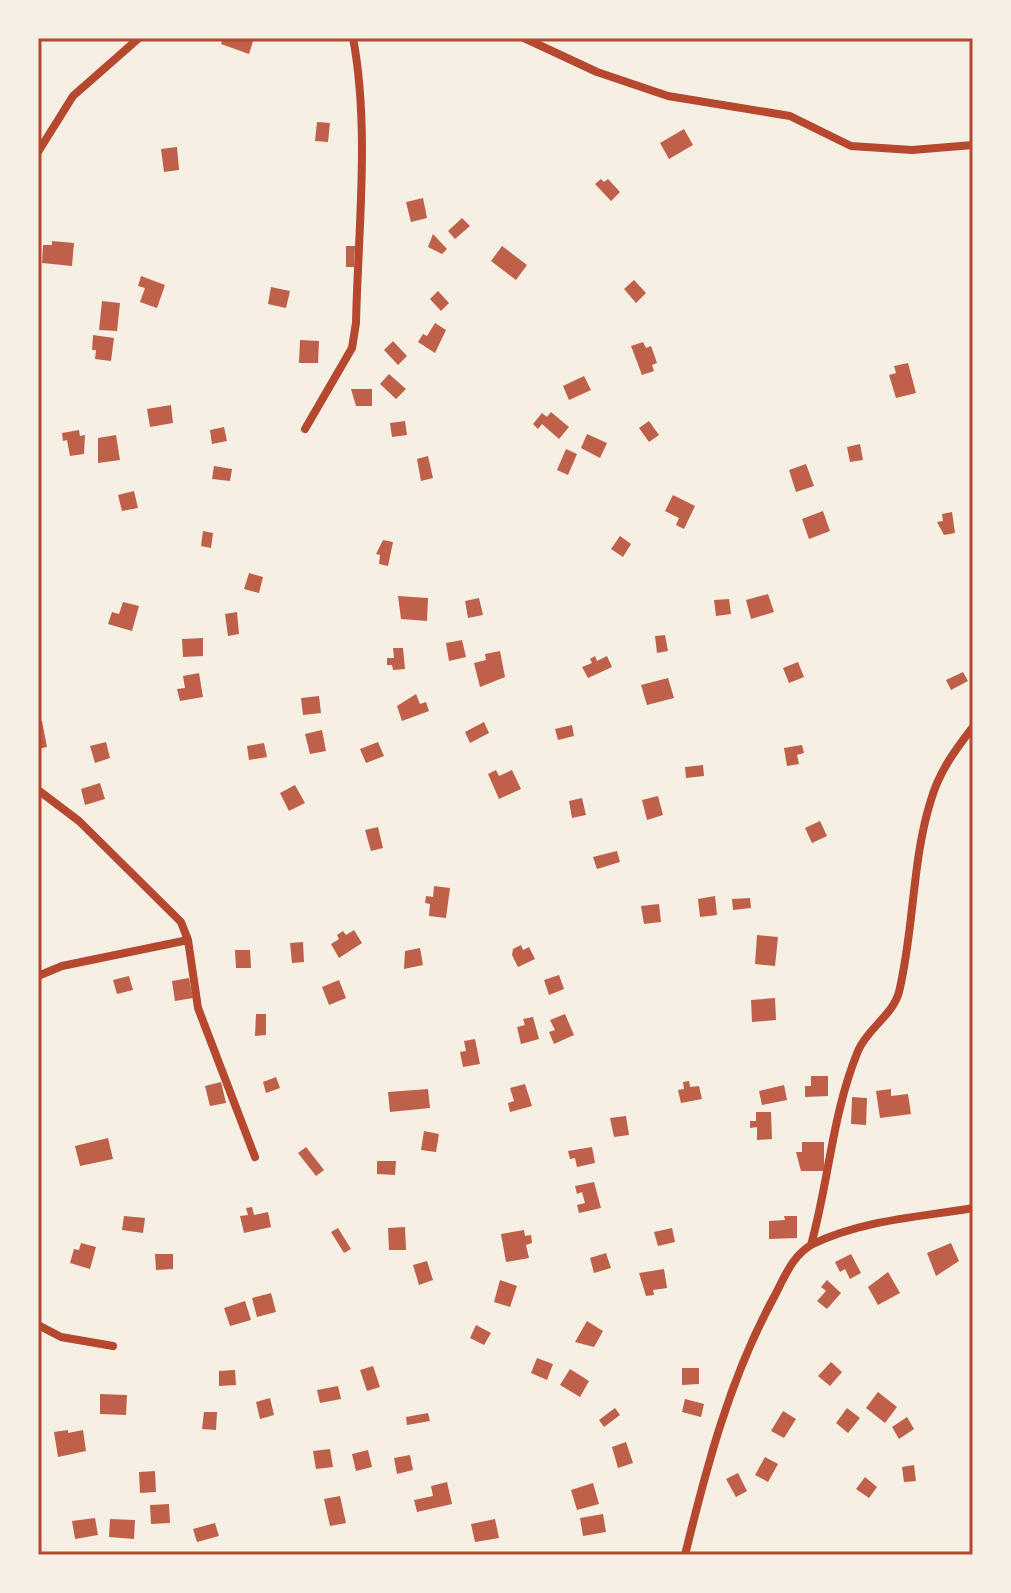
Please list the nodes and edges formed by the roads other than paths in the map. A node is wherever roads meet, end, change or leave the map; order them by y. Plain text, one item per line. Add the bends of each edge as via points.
1 (139, 38) edge
2 (353, 38) edge
3 (524, 38) edge
4 (973, 145) edge
5 (38, 152) edge
6 (305, 429) dead end
7 (973, 727) edge
8 (38, 790) edge
9 (188, 940) junction
10 (38, 976) edge
11 (255, 1157) dead end
12 (973, 1208) edge
13 (811, 1245) junction
14 (38, 1325) edge
15 (113, 1346) dead end
16 (685, 1555) edge

1 - 5 street via 73,96
2 - 6 street via 359,155 356,323 352,348
3 - 4 street via 597,72 668,96 790,116 851,146 912,150
7 - 13 street via 949,758 930,801 898,997 866,1035 852,1067
8 - 9 street via 79,821 168,906
9 - 10 street via 62,966
9 - 11 street via 198,1008
12 - 13 street via 864,1226
13 - 16 street via 792,1263 754,1334 725,1405
14 - 15 street via 61,1337

